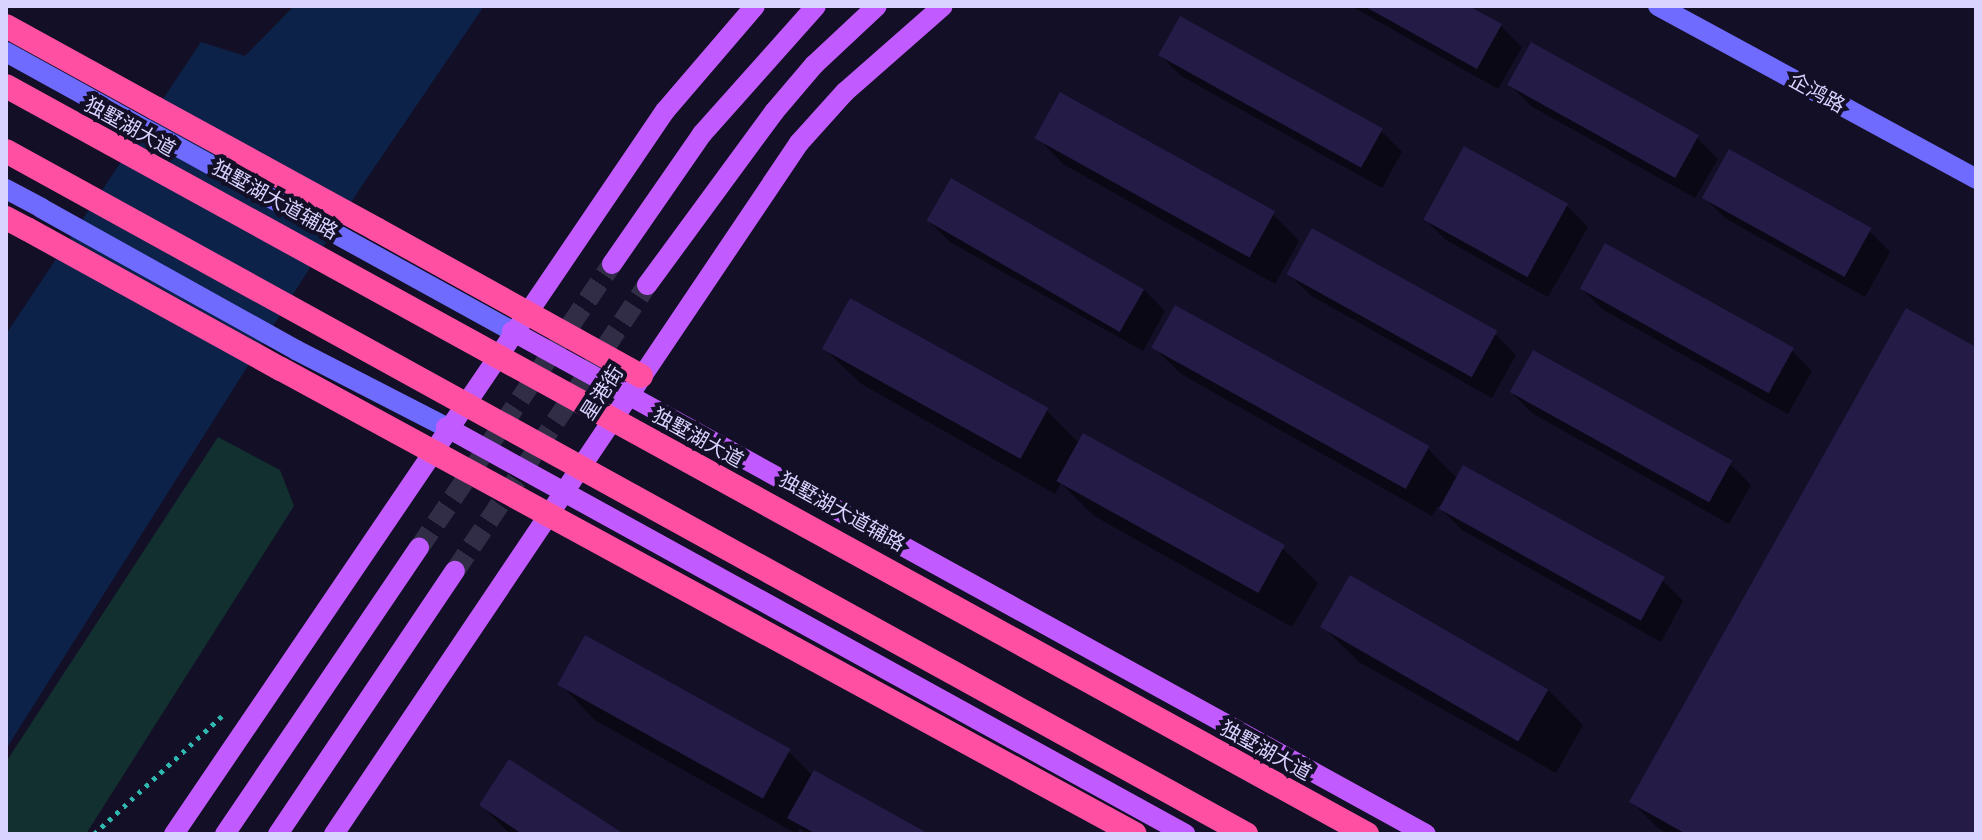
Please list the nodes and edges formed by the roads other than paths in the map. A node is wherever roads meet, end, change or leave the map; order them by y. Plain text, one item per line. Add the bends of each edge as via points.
1 (755, 6) edge
2 (816, 6) edge
3 (877, 6) edge
4 (943, 6) edge
5 (1658, 6) edge
6 (6, 26) edge
7 (6, 52) edge
8 (6, 86) edge
9 (6, 151) edge
10 (1976, 179) edge
11 (6, 189) edge
12 (6, 218) edge
13 (612, 264) tunnel mouth
14 (647, 285) tunnel mouth
15 (519, 322) junction
16 (288, 360) junction
17 (635, 386) junction
18 (446, 427) junction
19 (431, 449) junction
20 (566, 493) junction
21 (552, 516) junction
22 (419, 548) tunnel mouth
23 (455, 571) tunnel mouth
24 (174, 834) edge
25 (225, 834) edge
26 (278, 834) edge
27 (334, 834) edge
28 (1135, 834) edge
29 (1185, 834) edge
30 (1246, 834) edge
31 (1367, 834) edge
32 (1426, 834) edge

1 - 15 main road via 665,111
2 - 13 main road via 710,124
3 - 14 main road via 836,42 774,112
4 - 17 main road, 星港街 via 853,85 799,143
5 - 10 main road, 企鸿路
6 - 15 highway, bridge via 376,229
7 - 15 main road, 独墅湖大道辅路 via 349,241
8 - 31 highway, 独墅湖大道, bridge
9 - 30 highway, bridge
11 - 16 main road, bridge
12 - 16 highway, bridge
15 - 17 highway
15 - 18 main road
16 - 18 main road
16 - 19 highway
17 - 20 main road, 星港街
17 - 32 main road, 独墅湖大道辅路
18 - 19 main road
18 - 20 main road
19 - 21 highway
19 - 24 main road
20 - 21 main road, 星港街
20 - 29 main road
21 - 27 main road, 星港街
21 - 28 highway
22 - 25 main road
23 - 26 main road

